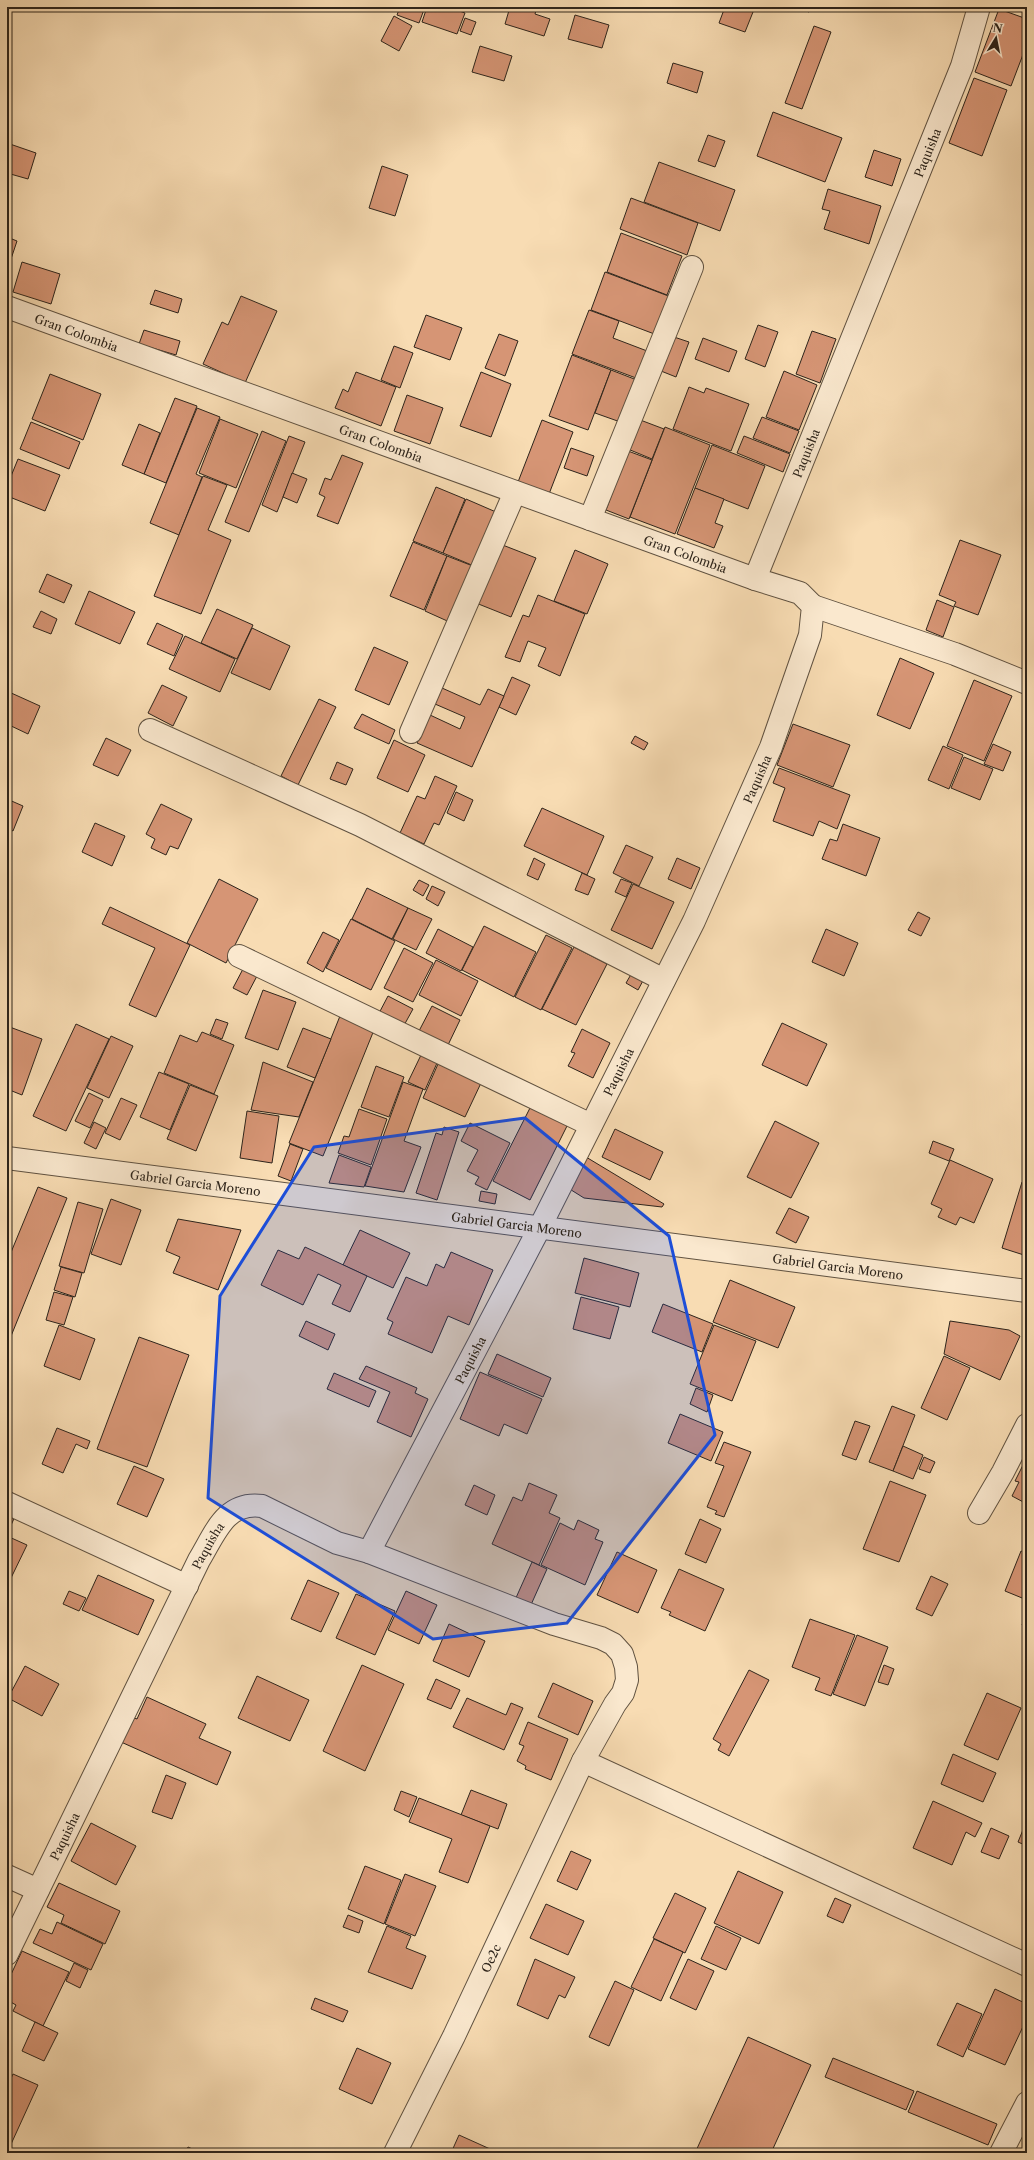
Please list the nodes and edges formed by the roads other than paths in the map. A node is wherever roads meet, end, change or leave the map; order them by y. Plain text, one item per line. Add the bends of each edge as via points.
1 (979, 7) edge
2 (692, 267) dead end
3 (7, 308) edge
4 (515, 492) junction
5 (590, 519) junction
6 (755, 579) junction
7 (813, 606) junction
8 (1027, 683) edge
9 (150, 730) dead end
10 (411, 732) dead end
11 (239, 956) dead end
12 (664, 980) junction
13 (591, 1125) junction
14 (7, 1158) edge
15 (539, 1229) junction
16 (1027, 1291) edge
17 (1027, 1425) edge
18 (7, 1503) edge
19 (979, 1513) dead end
20 (369, 1552) junction
21 (187, 1586) junction
22 (583, 1761) junction
23 (7, 1876) edge
24 (38, 1890) junction
25 (7, 1954) edge
26 (1027, 1965) edge
27 (1027, 2103) edge
28 (395, 2153) edge
29 (1000, 2153) edge

1 - 6 street, Paquisha via 962,66
2 - 5 street
3 - 4 street, Gran Colombia
4 - 5 street, Gran Colombia
4 - 10 street
5 - 6 street, Gran Colombia
6 - 7 street via 800,593
7 - 8 street via 955,654
7 - 12 street, Paquisha via 810,635 771,747 694,921
9 - 12 street via 360,825
11 - 13 street
12 - 13 street, Paquisha
13 - 15 street, Paquisha
14 - 15 street, Gabriel Garcia Moreno
15 - 16 street, Gabriel Garcia Moreno
15 - 20 street, Paquisha
17 - 19 street
18 - 21 street
20 - 21 street, Paquisha via 337,1543 262,1506 246,1505 224,1519 199,1560
20 - 22 street, Oe2c via 554,1624 613,1644 622,1654 627,1680 623,1693
21 - 24 street, Paquisha
22 - 26 street
22 - 28 street, Oe2c via 454,2036
23 - 24 street
24 - 25 street, Paquisha
27 - 29 street

